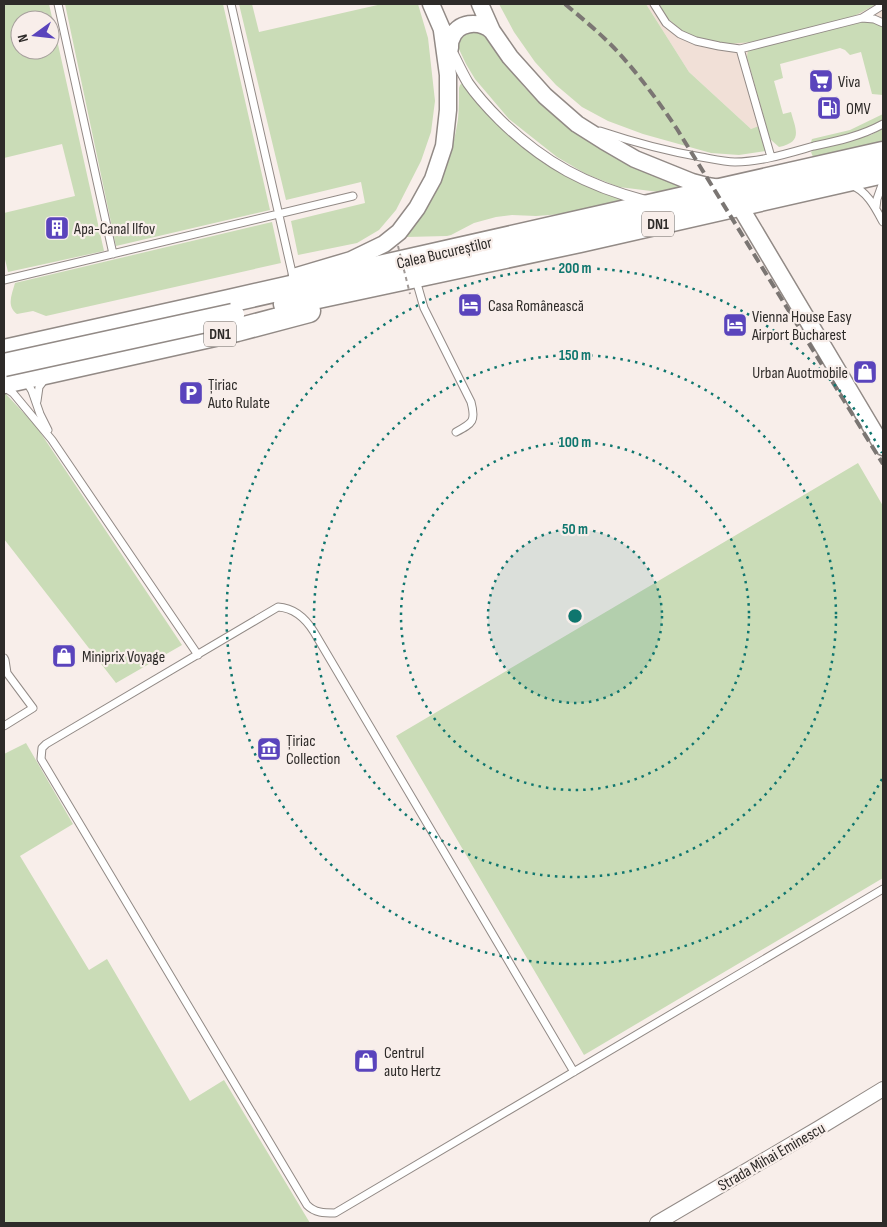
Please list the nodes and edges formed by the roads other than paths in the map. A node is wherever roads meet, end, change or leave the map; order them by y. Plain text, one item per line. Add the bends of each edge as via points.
1 (58, 4) edge
2 (231, 4) edge
3 (431, 4) edge
4 (480, 4) edge
5 (654, 4) edge
6 (883, 5) edge
7 (862, 18) junction
8 (883, 23) edge
9 (442, 31) junction
10 (492, 31) junction
11 (740, 49) junction
12 (451, 50) junction
13 (448, 110) junction
14 (577, 124) junction
15 (883, 124) edge
16 (883, 153) edge
17 (771, 157) junction
18 (797, 162) junction
19 (883, 172) edge
20 (841, 181) junction
21 (883, 182) edge
22 (353, 196) dead end
23 (733, 197) junction
24 (659, 204) junction
25 (876, 207) junction
26 (278, 214) junction
27 (883, 222) edge
28 (113, 254) junction
29 (421, 276) junction
30 (293, 277) junction
31 (4, 280) edge
32 (231, 308) junction
33 (4, 339) edge
34 (4, 351) edge
35 (4, 364) edge
36 (51, 372) junction
37 (10, 382) edge
38 (36, 402) junction
39 (456, 432) dead end
40 (52, 440) junction
41 (883, 447) edge
42 (198, 655) junction
43 (4, 658) edge
44 (4, 726) edge
45 (883, 889) edge
46 (574, 1072) junction
47 (883, 1089) edge
48 (657, 1223) edge

1 - 28 lane
2 - 26 lane
3 - 9 street
4 - 10 street
5 - 11 lane via 666,23 680,34 696,41
6 - 7 lane
7 - 8 lane
7 - 11 lane
9 - 12 street
9 - 13 street via 448,75
10 - 12 street via 477,24 464,26 453,34
10 - 14 street via 545,96
11 - 17 lane
12 - 13 street via 454,63
12 - 24 street via 468,82 491,111 541,156 596,185
13 - 30 street via 444,146 433,180 399,232 384,244 351,260
14 - 17 lane via 675,153 733,162
14 - 23 street via 635,159
15 - 18 lane
16 - 18 highway, Calea Bucureștilor / DN1
17 - 18 lane
18 - 23 highway, Calea Bucureștilor / DN1
19 - 20 highway, Calea Bucureștilor / DN1
20 - 23 highway, Calea Bucureștilor / DN1
20 - 25 lane via 856,187
21 - 25 lane
22 - 26 lane
23 - 24 highway, Calea Bucureștilor / DN1
23 - 29 highway, Calea Bucureștilor / DN1
23 - 41 street
24 - 29 highway, Calea Bucureștilor / DN1 via 491,241
25 - 27 lane
26 - 28 lane
26 - 30 lane
28 - 31 lane
29 - 30 highway, DN1 via 400,255
29 - 32 highway, Calea Bucureștilor / DN1
29 - 36 highway, DN1 via 406,285 269,322
29 - 39 lane via 424,308 471,402 473,420 469,426
30 - 33 highway, DN1
32 - 34 highway, Calea Bucureștilor / DN1
32 - 35 highway, Calea Bucureștilor / DN1, bridge
35 - 37 lane via 16,370
36 - 37 highway, DN1
36 - 38 lane via 39,387
37 - 38 lane via 32,391
37 - 40 lane via 13,393
38 - 40 lane
40 - 42 lane
42 - 46 lane via 278,607 297,613 308,622
42 - 46 lane via 46,744 41,758 307,1206 323,1214 335,1213
43 - 44 lane via 6,674 32,708
45 - 46 lane
47 - 48 street, Strada Mihai Eminescu

